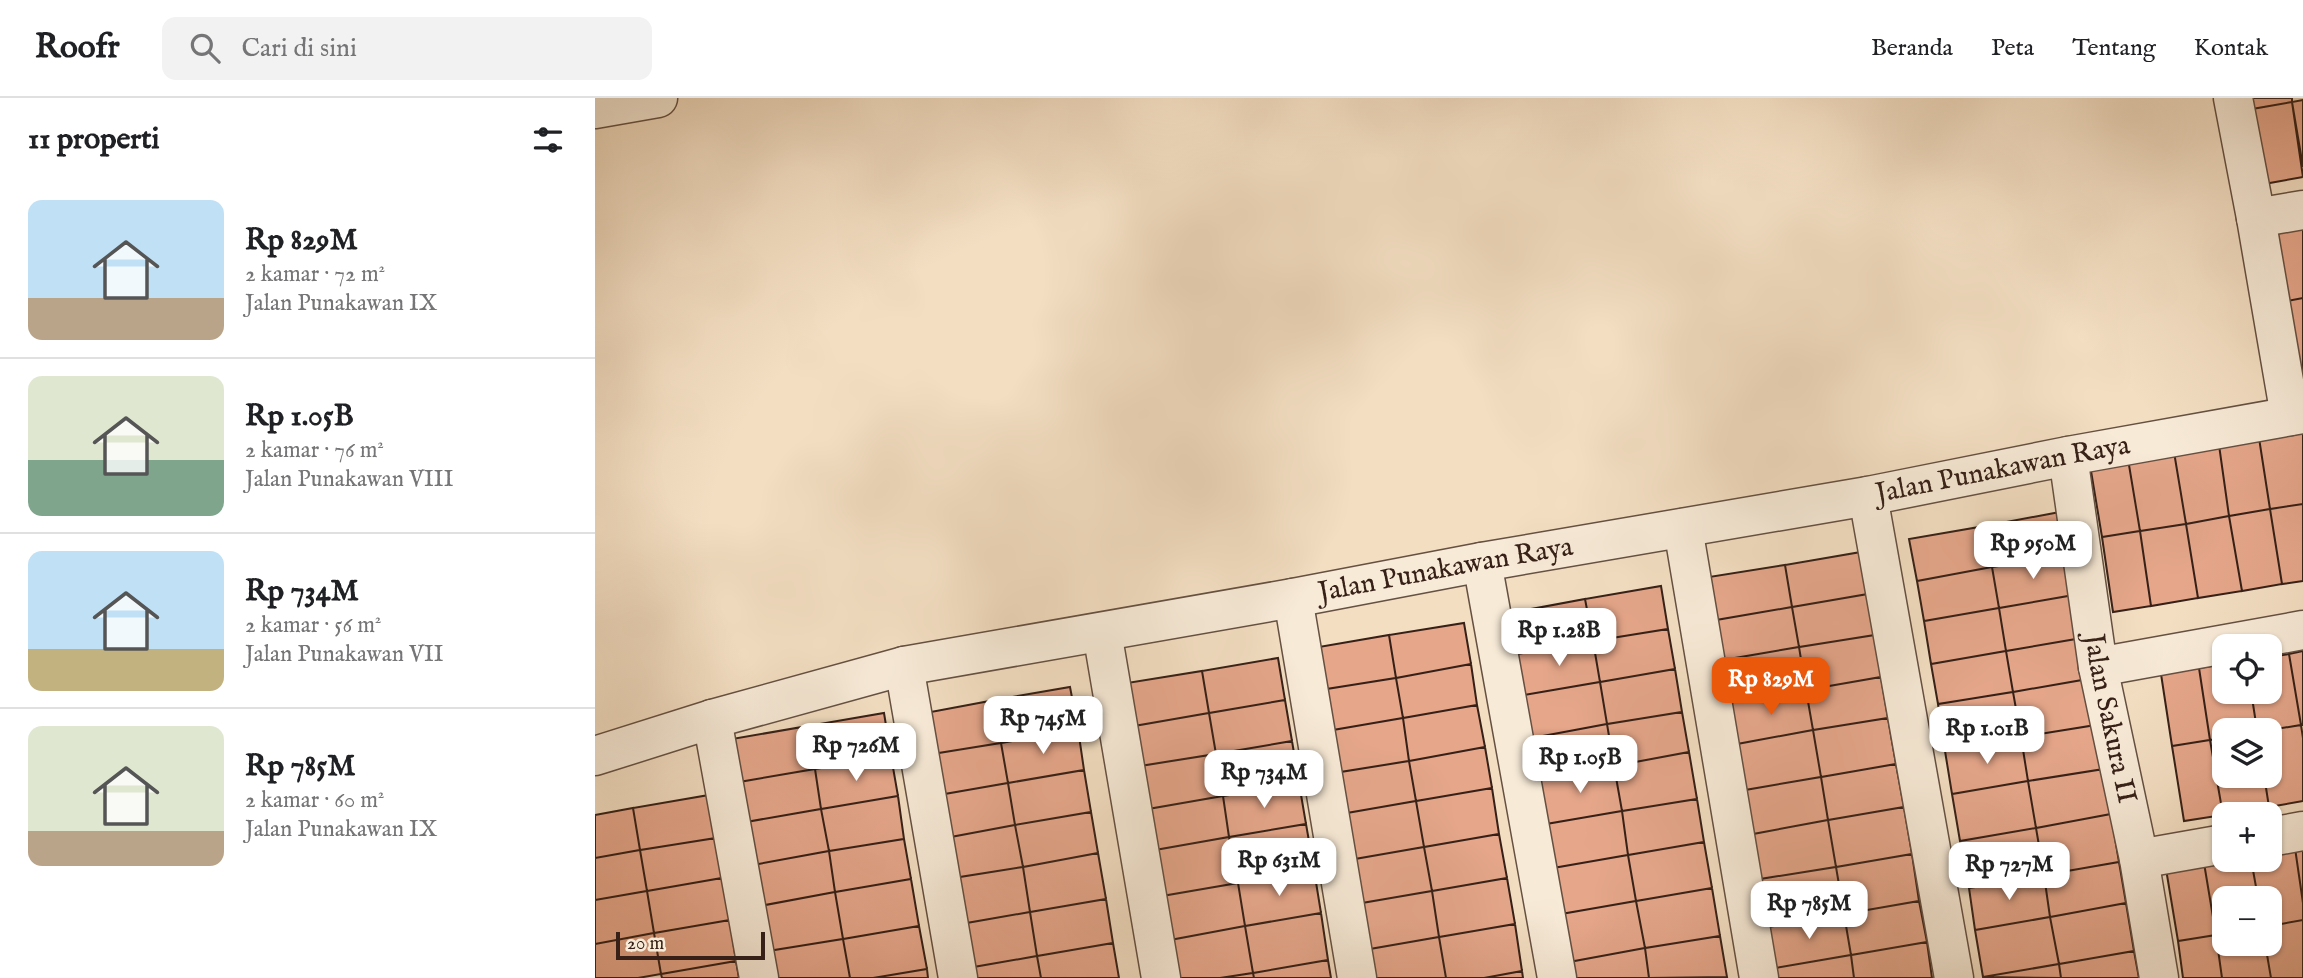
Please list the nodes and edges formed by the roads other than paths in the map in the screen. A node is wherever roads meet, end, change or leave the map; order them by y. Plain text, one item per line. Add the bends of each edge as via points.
1 (658, 98) edge
2 (2233, 98) edge
3 (595, 109) edge
4 (2303, 210) edge
5 (2256, 218) junction
6 (2296, 415) edge
7 (2068, 456) junction
8 (1868, 496) junction
9 (1683, 528) junction
10 (1482, 562) junction
11 (1293, 598) junction
12 (2303, 631) edge
13 (1102, 632) junction
14 (904, 666) junction
15 (2098, 667) junction
16 (712, 719) junction
17 (595, 756) edge
18 (2303, 831) edge
19 (2282, 835) edge
20 (2212, 847) edge
21 (2139, 859) junction
22 (759, 978) edge
23 (958, 978) edge
24 (1161, 978) edge
25 (1357, 978) edge
26 (1557, 978) edge
27 (1759, 978) edge
28 (1954, 978) edge
29 (2159, 978) edge

1 - 3 street
2 - 5 street
4 - 5 street
5 - 6 street
6 - 7 street, Jalan Punakawan Raya
7 - 8 street, Jalan Punakawan Raya
7 - 15 street, Jalan Sakura II
8 - 9 street, Jalan Punakawan Raya
8 - 28 street
9 - 10 street, Jalan Punakawan Raya
9 - 27 street
10 - 11 street, Jalan Punakawan Raya
10 - 26 street
11 - 13 street, Jalan Punakawan Raya
11 - 25 street
12 - 15 street
13 - 14 street, Jalan Punakawan Raya
13 - 24 street
14 - 16 street, Jalan Punakawan Raya
14 - 23 street
15 - 21 street, Jalan Sakura II
16 - 17 street, Jalan Punakawan Raya
16 - 22 street
18 - 19 street
20 - 21 street
21 - 29 street, Jalan Sakura II

